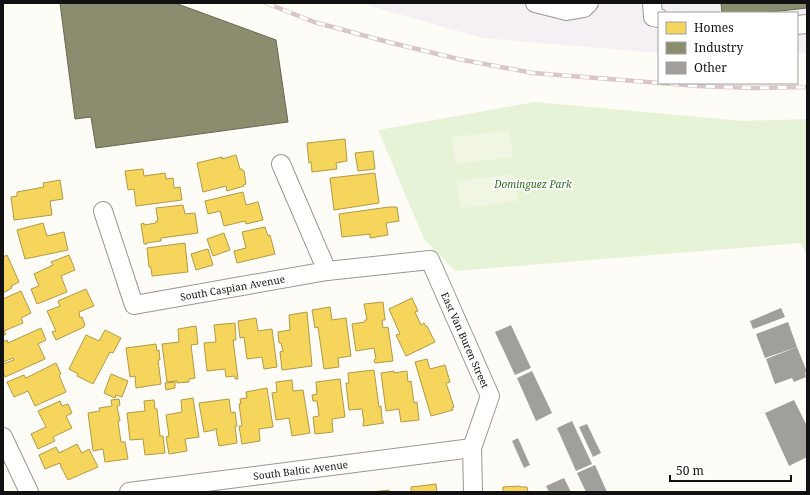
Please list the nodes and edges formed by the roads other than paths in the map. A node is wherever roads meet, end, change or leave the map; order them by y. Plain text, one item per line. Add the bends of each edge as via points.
1 (534, 3) edge
2 (589, 3) edge
3 (652, 3) edge
4 (658, 18) edge
5 (281, 164) dead end
6 (103, 211) dead end
7 (430, 260) joint
8 (327, 271) junction
9 (3, 437) edge
10 (472, 448) junction
11 (29, 492) edge
12 (129, 492) edge
13 (473, 492) edge

1 - 2 street via 567,11 584,8
3 - 4 street via 653,17
5 - 8 street
6 - 8 street, South Caspian Avenue via 134,305
7 - 8 street, South Caspian Avenue
7 - 10 street, East Van Buren Street via 490,396
9 - 11 street
10 - 12 street, South Baltic Avenue
10 - 13 street, East Van Buren Street

